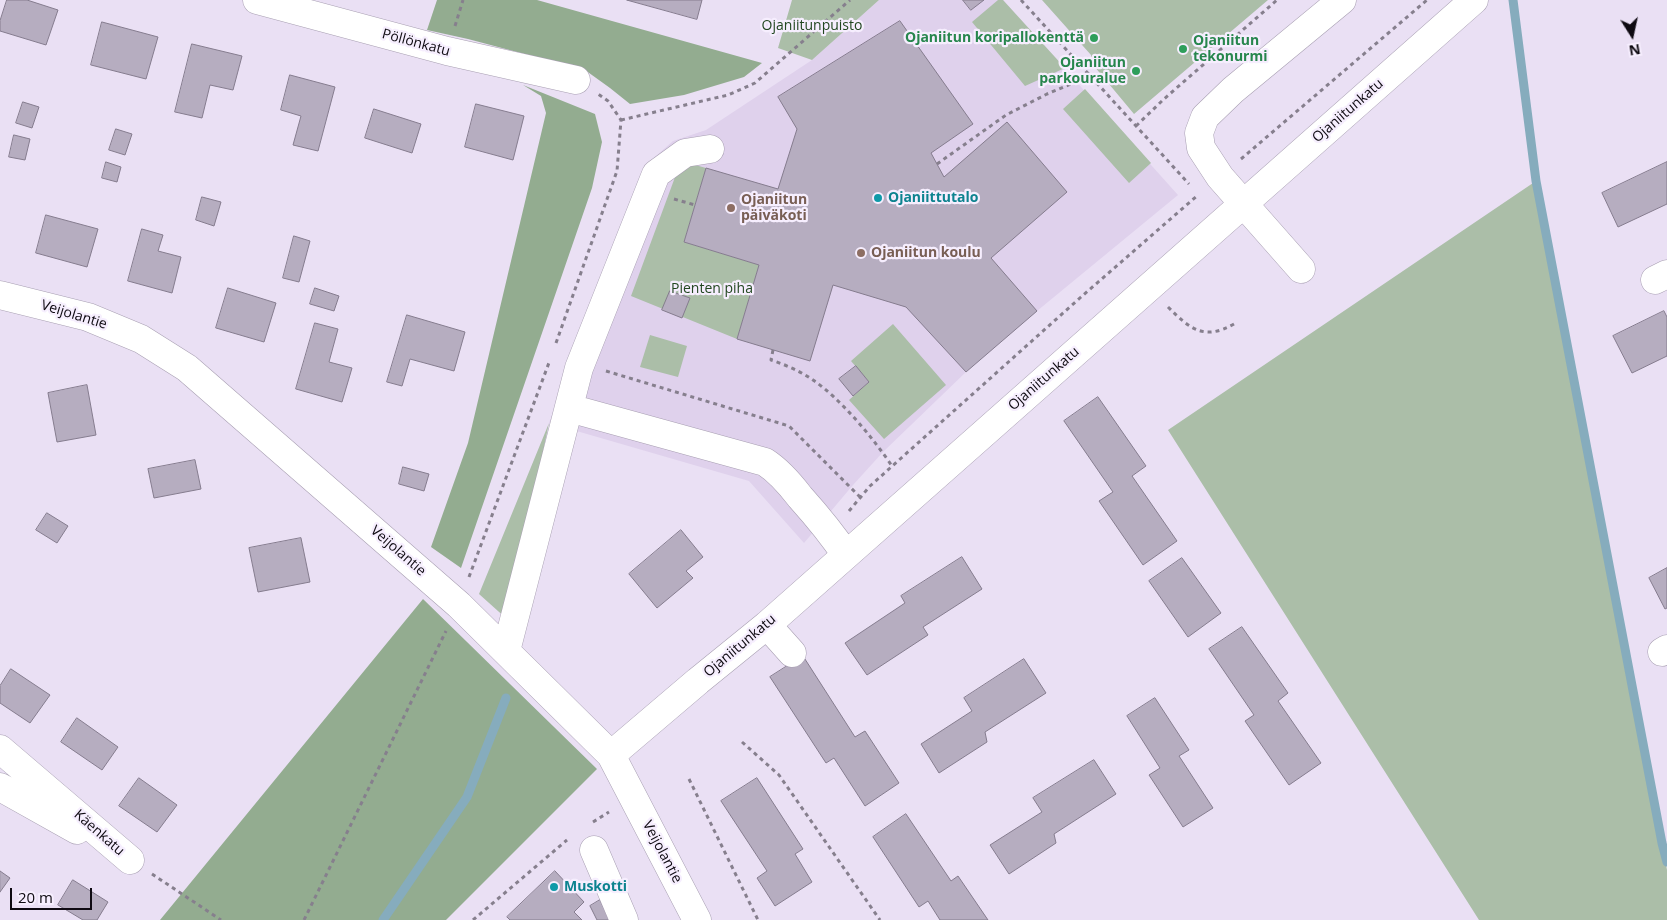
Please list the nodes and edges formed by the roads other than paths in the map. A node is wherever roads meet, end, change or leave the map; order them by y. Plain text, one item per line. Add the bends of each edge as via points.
1 (257, 0) edge
2 (1342, 0) edge
3 (1474, 0) edge
4 (576, 80) road end
5 (710, 149) dead end
6 (1243, 204) junction
7 (1301, 269) dead end
8 (0, 295) edge
9 (569, 408) junction
10 (846, 555) junction
11 (767, 625) junction
12 (506, 651) junction
13 (792, 653) dead end
14 (0, 749) edge
15 (611, 755) junction
16 (0, 787) edge
17 (590, 838) road end
18 (624, 920) edge
19 (697, 920) edge

1 - 4 street, Pöllönkatu via 447,51
2 - 6 street via 1204,117 1199,133 1201,148
3 - 6 street, Ojaniitunkatu
5 - 9 street via 685,153 656,174 579,368
6 - 7 street
6 - 10 street, Ojaniitunkatu
8 - 12 street, Veijolantie via 88,317 140,338 187,368 459,605
9 - 10 street via 765,462 792,487
9 - 12 street
10 - 11 street, Ojaniitunkatu
11 - 13 street
11 - 15 street, Ojaniitunkatu
12 - 15 street, Veijolantie
14 - 16 street, Käenkatu via 130,860
15 - 19 street, Veijolantie
17 - 18 street

